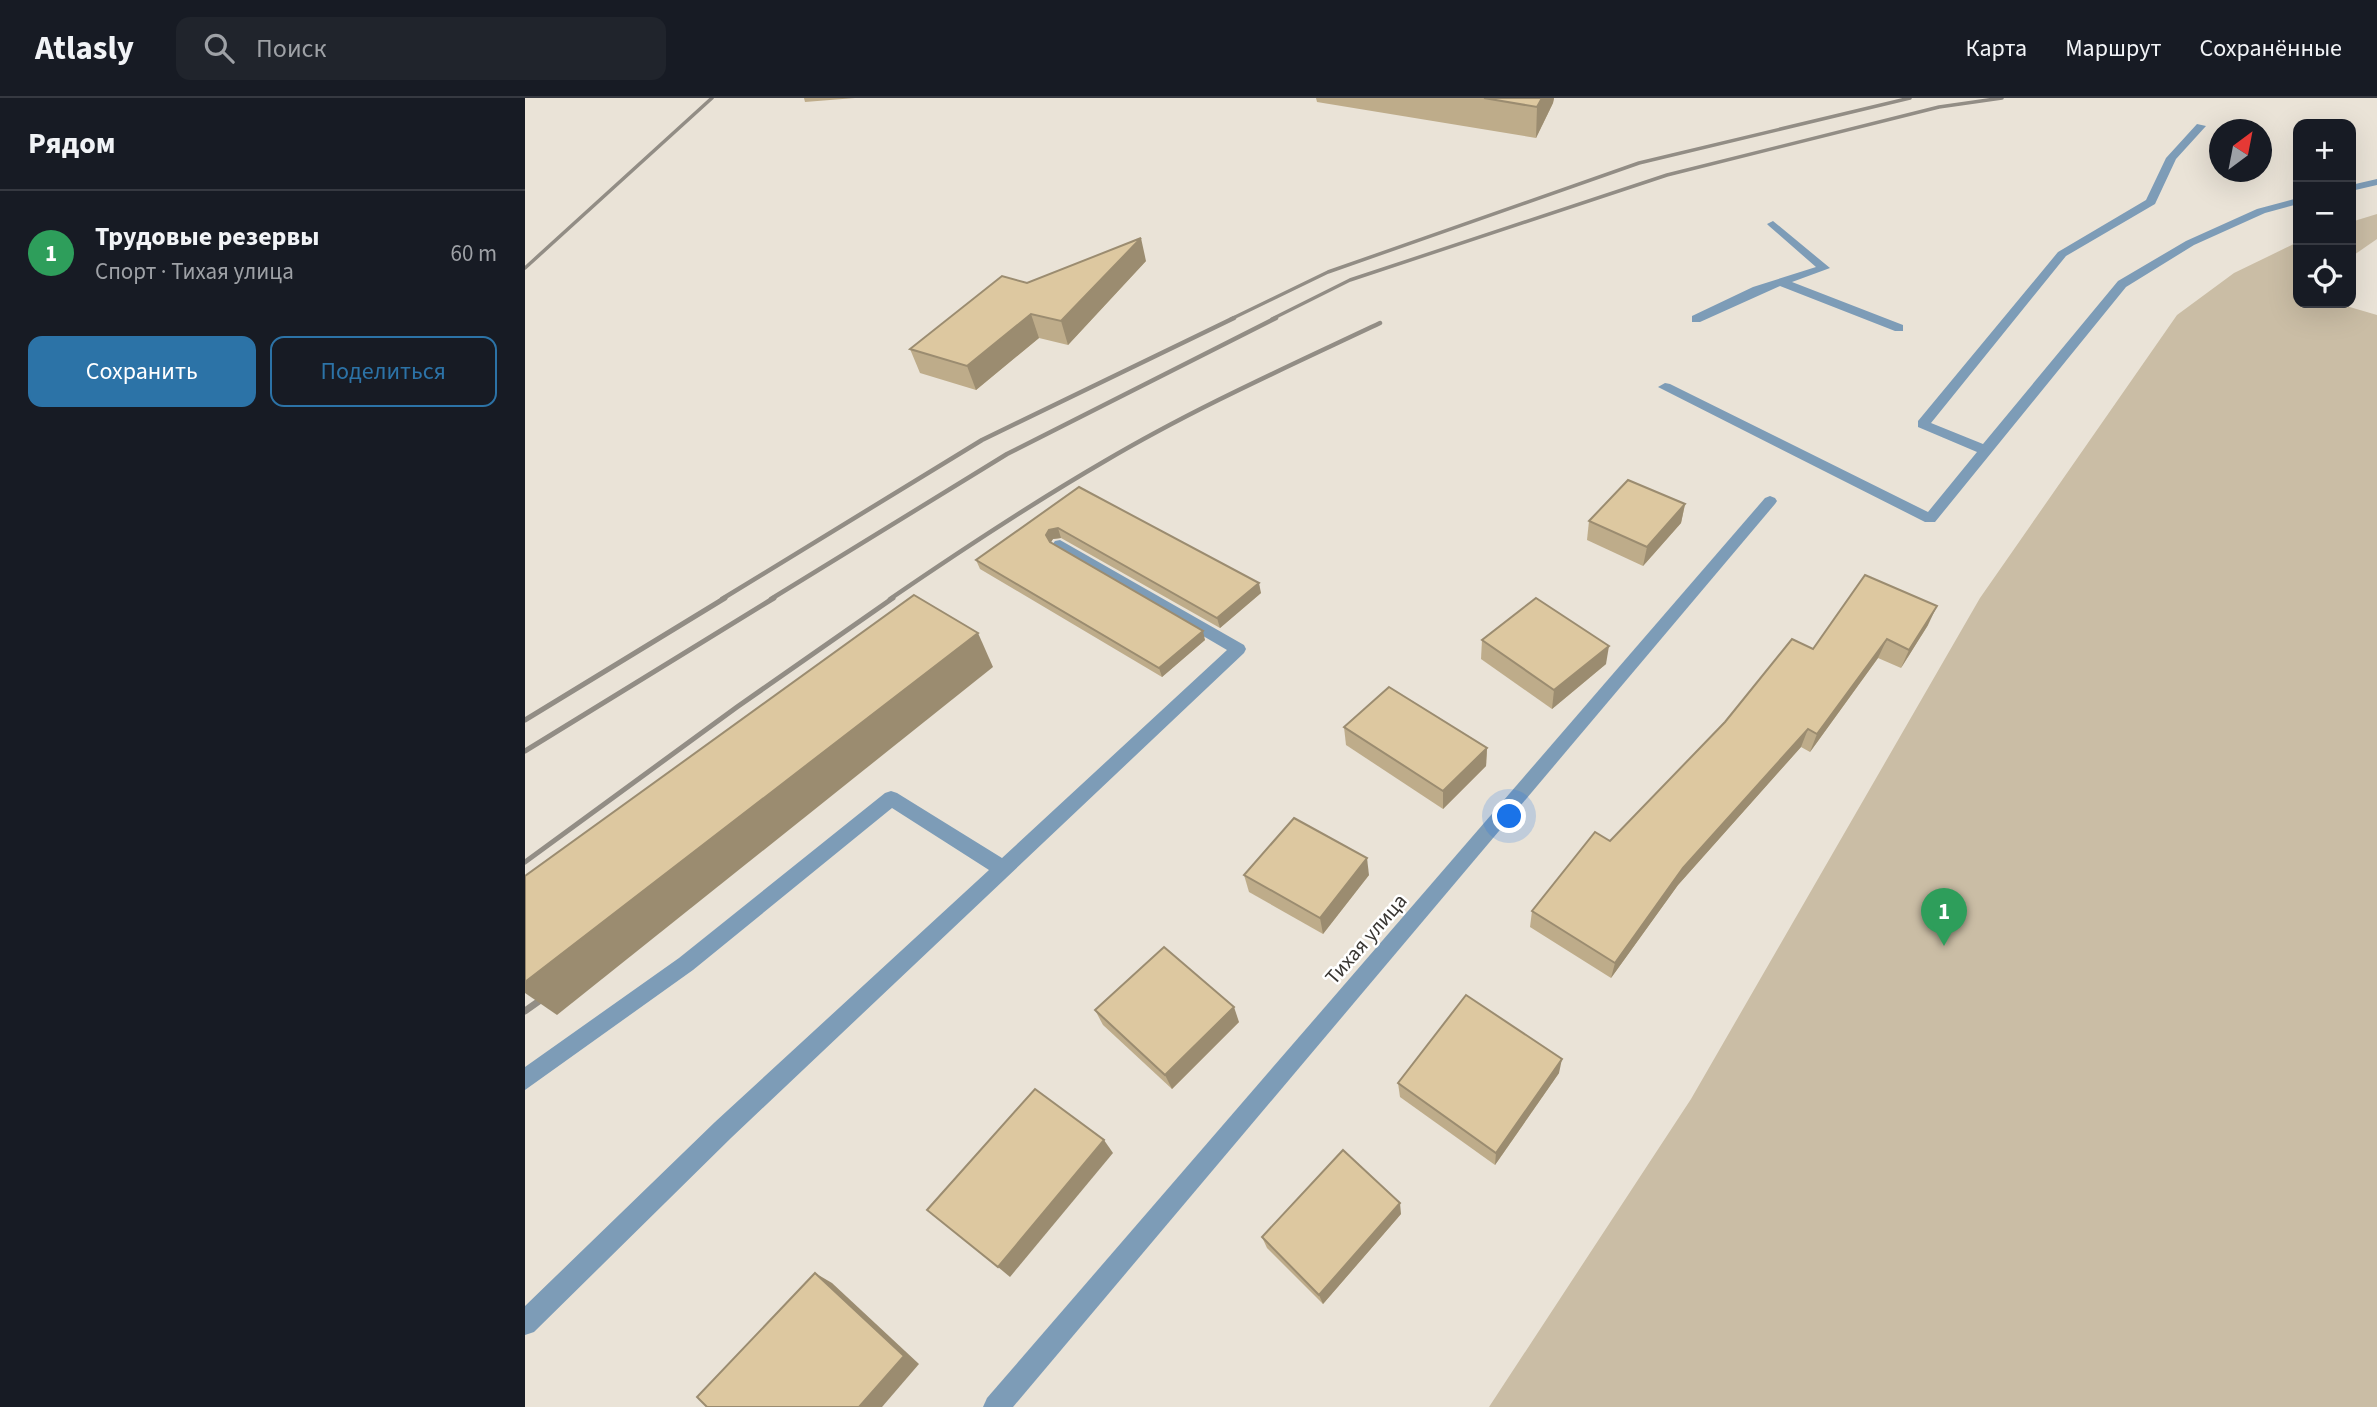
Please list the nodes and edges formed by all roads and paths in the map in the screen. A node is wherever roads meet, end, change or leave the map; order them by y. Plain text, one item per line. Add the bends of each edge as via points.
1 (2201, 126) dead end
2 (2377, 182) edge
3 (2356, 187) edge
4 (2293, 202) edge
5 (1773, 224) dead end
6 (1780, 282) junction
7 (1696, 319) dead end
8 (1899, 328) dead end
9 (1665, 387) dead end
10 (1987, 451) junction
11 (1770, 501) dead end
12 (1060, 545) edge
13 (1002, 868) junction
14 (525, 1080) edge
15 (525, 1324) edge
16 (996, 1407) edge

1 - 10 street via 2171,158 2151,202 2062,254 1923,424
2 - 3 street
4 - 10 street via 2261,211 2190,243 2122,284
5 - 6 street via 1824,268
6 - 7 street
6 - 8 street
9 - 10 street via 1930,519
11 - 16 street, Тихая улица
12 - 13 street via 1238,649
13 - 14 street via 891,798 686,964
13 - 15 street

